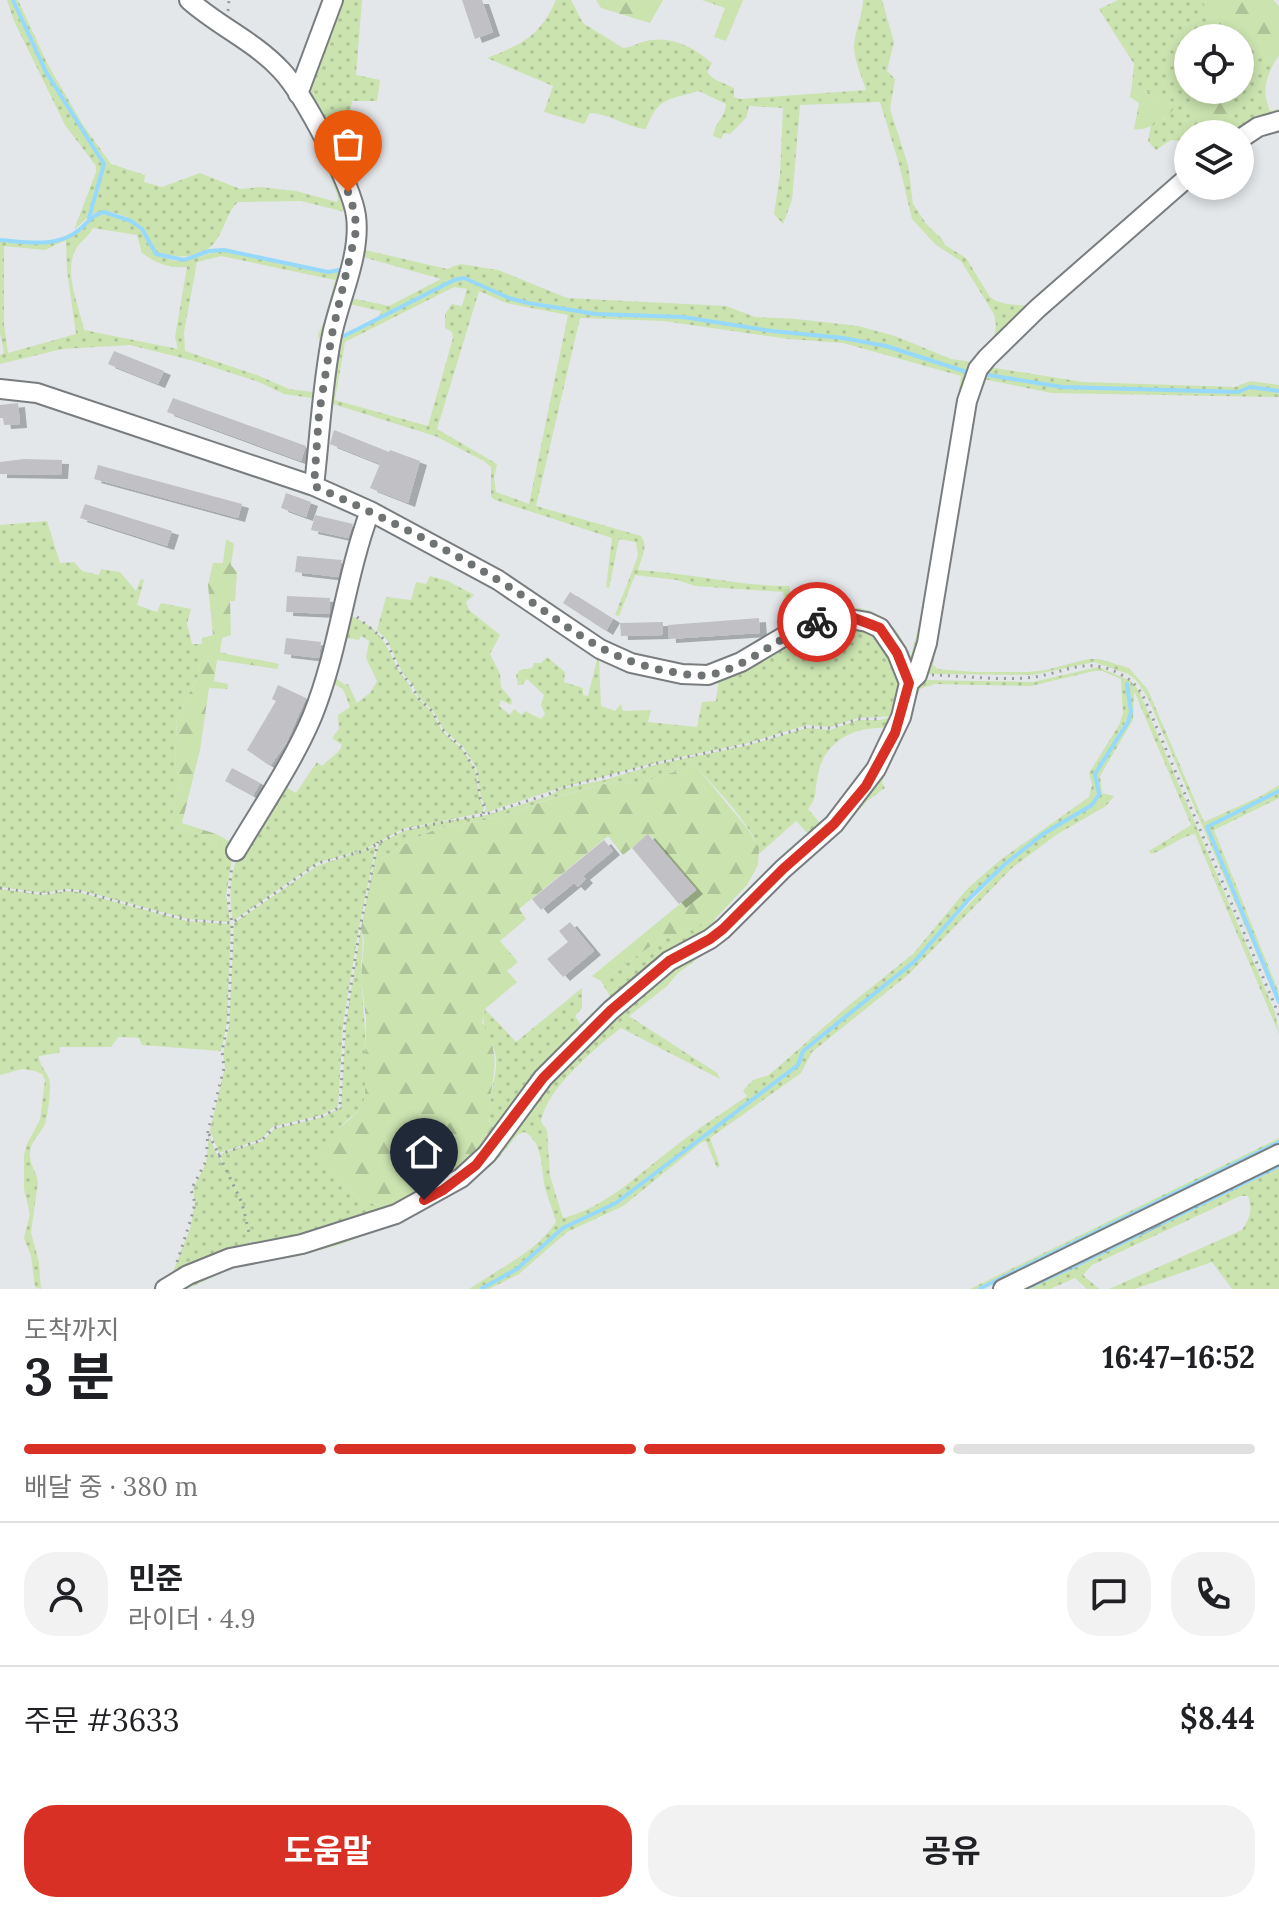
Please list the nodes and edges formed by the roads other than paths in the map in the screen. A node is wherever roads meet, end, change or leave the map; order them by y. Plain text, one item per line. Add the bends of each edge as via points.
1 (189, 0) edge
2 (333, 0) edge
3 (298, 94) junction
4 (1279, 121) edge
5 (1254, 130) edge
6 (1174, 189) edge
7 (0, 389) edge
8 (314, 486) junction
9 (370, 511) junction
10 (913, 679) junction
11 (236, 851) road end
12 (1279, 1154) edge
13 (168, 1287) edge
14 (1003, 1289) edge

1 - 3 street via 273,62
2 - 3 street
3 - 8 street via 348,192 356,231 332,334
4 - 5 street
6 - 10 street via 1037,309 978,369 967,401 935,602 922,663
7 - 8 street via 37,393
8 - 9 street
9 - 10 street via 498,580 600,649 646,668 708,675 800,627 839,617 880,628
9 - 11 street via 312,716
10 - 13 street via 876,769 834,824 723,929 669,961 611,1010 543,1078 487,1154 461,1178 371,1224 211,1265
12 - 14 street

